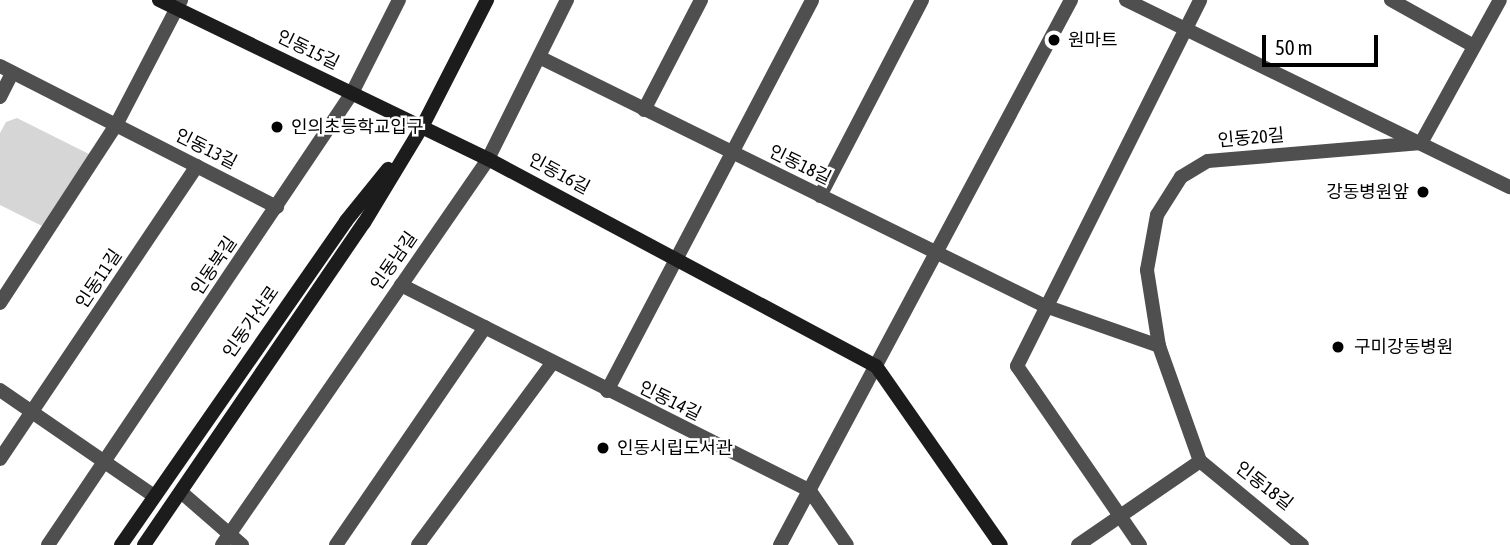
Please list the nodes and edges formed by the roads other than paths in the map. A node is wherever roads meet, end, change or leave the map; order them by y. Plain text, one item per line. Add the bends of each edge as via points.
1 (159, 0) edge
2 (399, 0) edge
3 (487, 0) edge
4 (567, 0) edge
5 (701, 0) edge
6 (812, 0) edge
7 (922, 0) edge
8 (1071, 0) edge
9 (1126, 0) edge
10 (1200, 0) edge
11 (1500, 0) edge
12 (1395, 1) edge
13 (178, 4) edge
14 (1185, 29) junction
15 (1474, 46) junction
16 (538, 57) junction
17 (6, 70) edge
18 (352, 93) junction
19 (0, 97) edge
20 (645, 110) junction
21 (116, 125) junction
22 (422, 127) junction
23 (1421, 143) junction
24 (732, 153) junction
25 (488, 159) junction
26 (197, 166) junction
27 (1510, 187) edge
28 (820, 196) junction
29 (277, 207) junction
30 (937, 254) junction
31 (677, 258) junction
32 (401, 285) junction
33 (0, 303) edge
34 (1045, 306) junction
35 (485, 327) junction
36 (1159, 346) junction
37 (553, 362) junction
38 (876, 366) junction
39 (0, 390) edge
40 (607, 391) junction
41 (33, 413) junction
42 (0, 459) edge
43 (105, 461) junction
44 (1199, 461) junction
45 (810, 491) junction
46 (181, 492) junction
47 (154, 496) junction
48 (1121, 515) junction
49 (231, 532) junction
50 (48, 545) edge
51 (121, 545) edge
52 (144, 545) edge
53 (222, 545) edge
54 (242, 545) edge
55 (336, 545) edge
56 (418, 545) edge
57 (780, 545) edge
58 (847, 545) edge
59 (1001, 545) edge
60 (1078, 545) edge
61 (1140, 545) edge
62 (1302, 545) edge

1 - 13 main road, 인동15길
2 - 18 street, 인동북길
3 - 22 main road, 인동가산로
4 - 16 street, 인동남길
5 - 20 street
6 - 24 street
7 - 28 street
8 - 30 street
9 - 14 street
10 - 14 street
11 - 15 street
12 - 15 street
13 - 18 main road, 인동15길
13 - 21 street
14 - 23 street
14 - 34 street
15 - 23 street
16 - 20 street, 인동18길
16 - 25 street, 인동남길
17 - 19 street
17 - 21 street, 인동13길
18 - 22 main road, 인동15길
18 - 29 street, 인동북길
20 - 24 street, 인동18길
21 - 26 street, 인동13길
21 - 33 street
22 - 25 main road, 인동16길
22 - 46 main road, 인동가산로 via 364,223
22 - 47 main road, 인동가산로 via 346,221
23 - 27 street
23 - 36 street, 인동20길 via 1208,161 1181,177 1157,215 1147,270
24 - 28 street, 인동18길
24 - 31 street
25 - 31 main road, 인동16길
25 - 32 street, 인동남길
26 - 29 street, 인동13길
26 - 41 street, 인동11길
28 - 30 street, 인동18길
29 - 43 street, 인동북길
30 - 34 street, 인동18길
30 - 38 street
31 - 38 main road, 인동16길
31 - 40 street
32 - 35 street, 인동14길
32 - 49 street, 인동남길
34 - 36 street, 인동18길
34 - 48 street via 1017,366
35 - 37 street, 인동14길
35 - 55 street
36 - 44 street
37 - 40 street, 인동14길
37 - 56 street
38 - 45 street
38 - 59 main road, 인동16길
39 - 41 street
40 - 45 street, 인동14길
41 - 42 street, 인동11길
41 - 43 street
43 - 47 street
43 - 50 street, 인동북길
44 - 48 street
44 - 62 street, 인동18길
45 - 57 street
45 - 58 street, 인동14길
46 - 49 street
46 - 52 main road, 인동가산로
47 - 51 main road, 인동가산로
48 - 60 street
48 - 61 street
49 - 53 street, 인동남길
49 - 54 street

